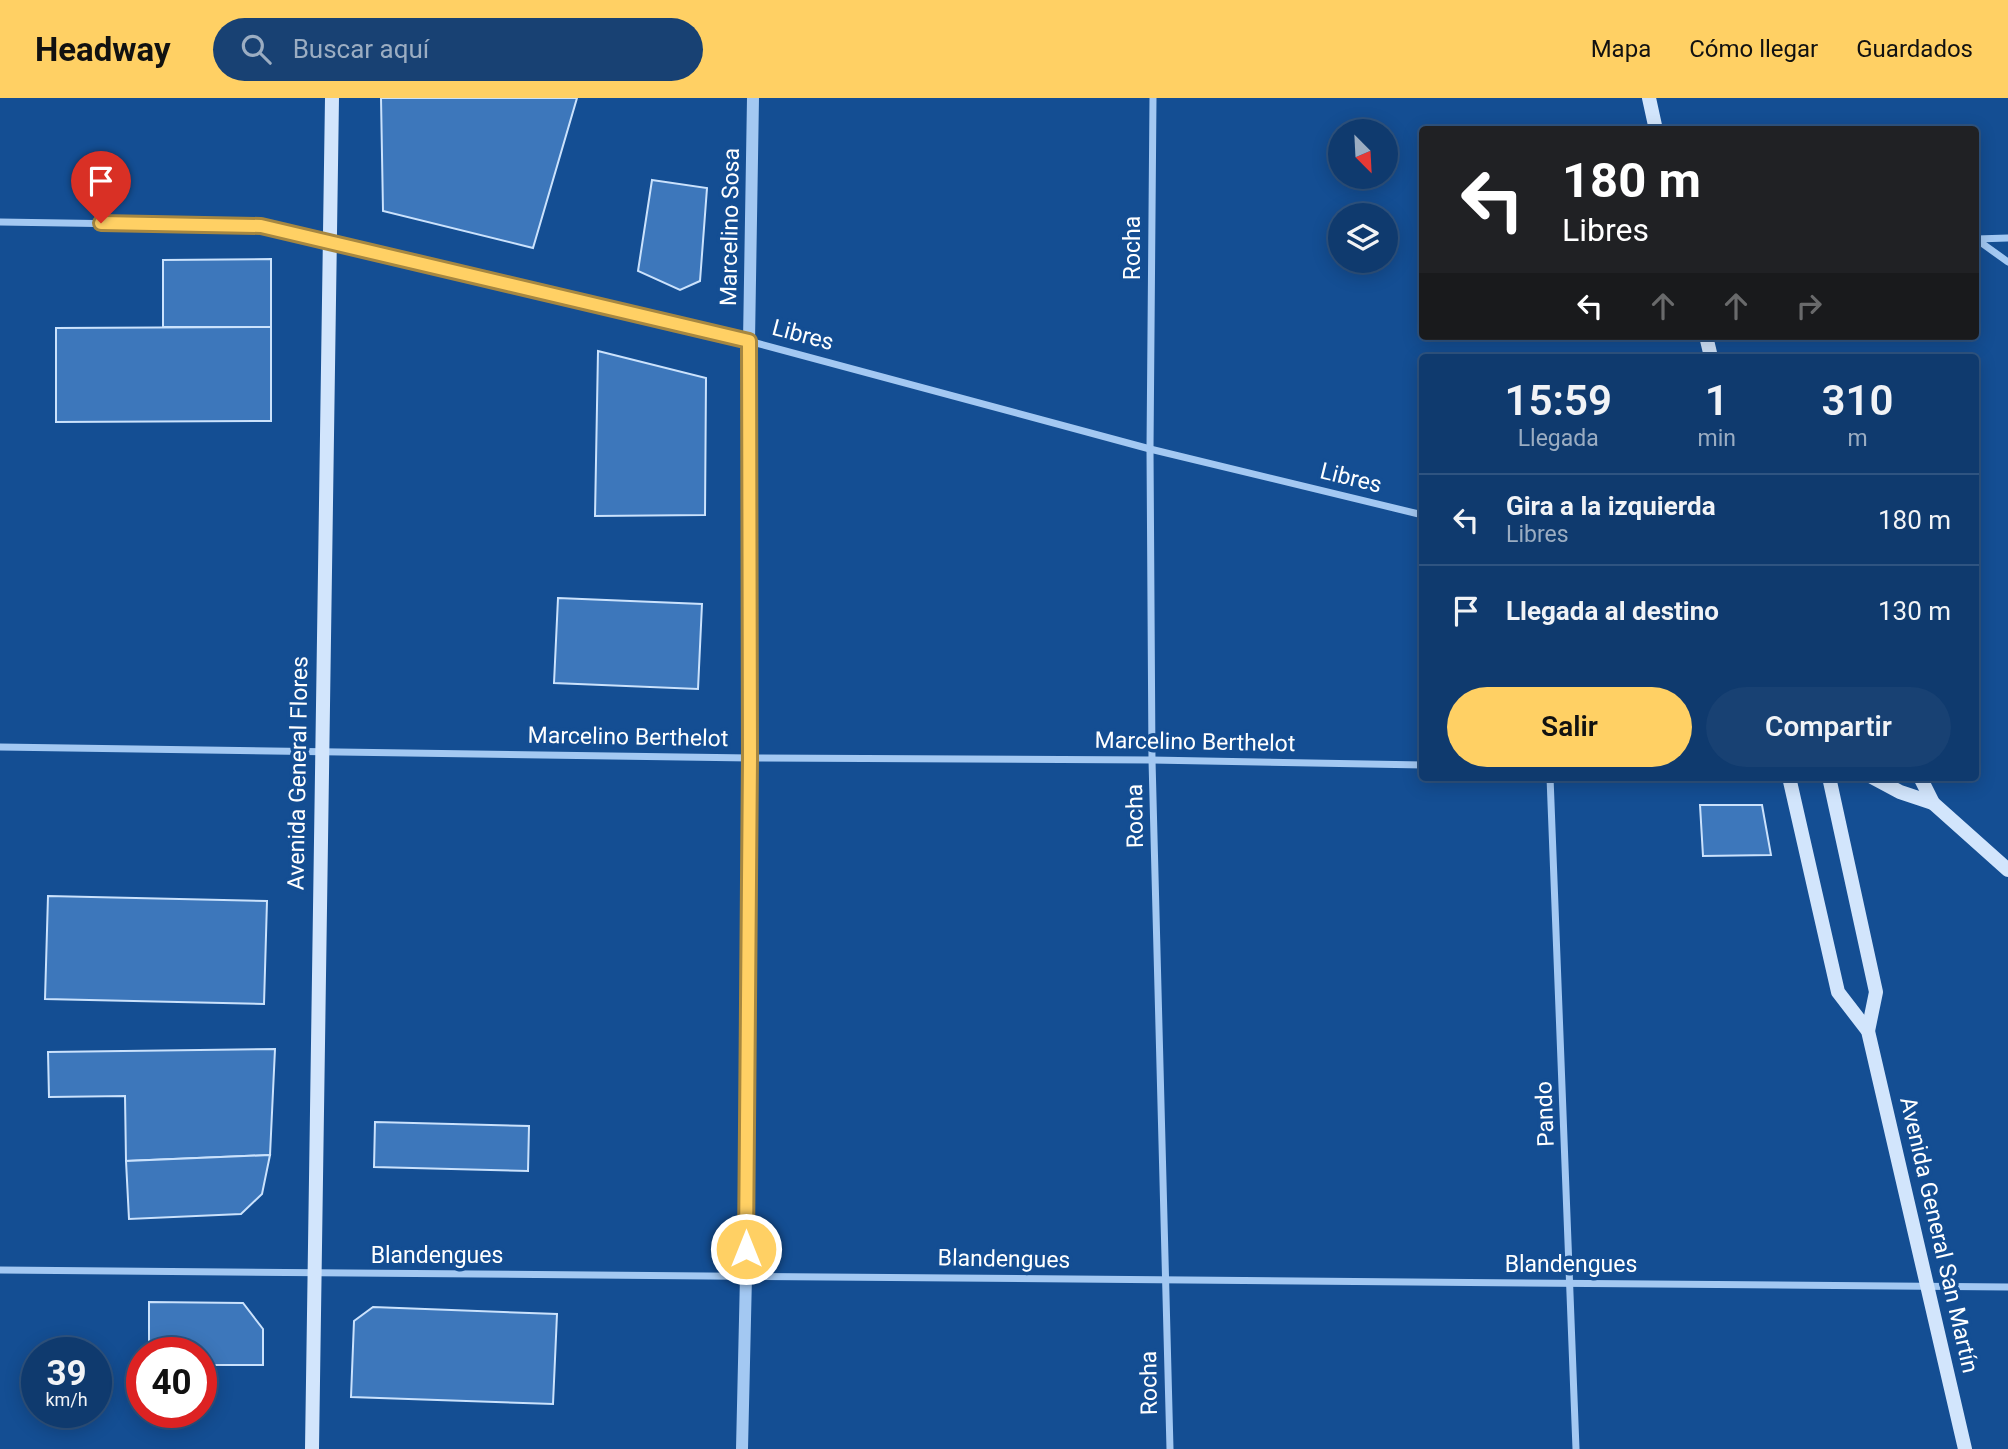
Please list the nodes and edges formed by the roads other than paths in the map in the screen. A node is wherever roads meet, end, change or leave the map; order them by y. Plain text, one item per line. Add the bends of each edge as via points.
1 (332, 98) edge
2 (753, 98) edge
3 (1153, 98) edge
4 (1649, 98) edge
5 (1655, 126) edge
6 (0, 222) edge
7 (2008, 238) edge
8 (1979, 239) edge
9 (330, 241) junction
10 (1979, 241) edge
11 (2008, 262) edge
12 (749, 341) junction
13 (1150, 449) junction
14 (1419, 514) edge
15 (0, 747) edge
16 (321, 752) junction
17 (750, 758) junction
18 (1152, 760) junction
19 (1419, 765) edge
20 (1550, 781) edge
21 (1790, 781) edge
22 (1830, 781) edge
23 (1879, 781) edge
24 (1922, 781) edge
25 (1933, 803) junction
26 (2008, 870) edge
27 (1868, 1031) junction
28 (0, 1270) edge
29 (314, 1274) junction
30 (746, 1276) junction
31 (1166, 1280) junction
32 (1571, 1283) junction
33 (1928, 1286) junction
34 (2008, 1287) edge
35 (312, 1449) edge
36 (742, 1449) edge
37 (1170, 1449) edge
38 (1576, 1449) edge
39 (1965, 1449) edge

1 - 9 main road, Avenida General Flores
2 - 12 street, Marcelino Sosa
3 - 13 street, Rocha
4 - 5 main road
6 - 9 street, Libres via 261,226
7 - 8 street
9 - 12 street, Libres
9 - 16 main road, Avenida General Flores
10 - 11 street
12 - 13 street, Libres
12 - 17 street, Marcelino Sosa
13 - 14 street, Libres
13 - 18 street, Rocha
15 - 16 street, Marcelino Berthelot
16 - 17 street, Marcelino Berthelot
16 - 29 main road, Avenida General Flores
17 - 18 street, Marcelino Berthelot
17 - 30 street, Marcelino Sosa
18 - 19 street, Marcelino Berthelot
18 - 31 street, Rocha
20 - 32 street, Pando
21 - 27 main road, Avenida General San Martín via 1838,992
22 - 27 main road, Avenida General San Martín via 1877,992
23 - 25 main road
24 - 25 main road
25 - 26 main road
27 - 33 main road, Avenida General San Martín
28 - 29 street, Blandengues
29 - 30 street, Blandengues
29 - 35 main road, Avenida General Flores
30 - 31 street, Blandengues
30 - 36 street, Marcelino Sosa
31 - 32 street, Blandengues
31 - 37 street, Rocha
32 - 33 street, Blandengues
32 - 38 street, Pando
33 - 34 street, Blandengues
33 - 39 main road, Avenida General San Martín

